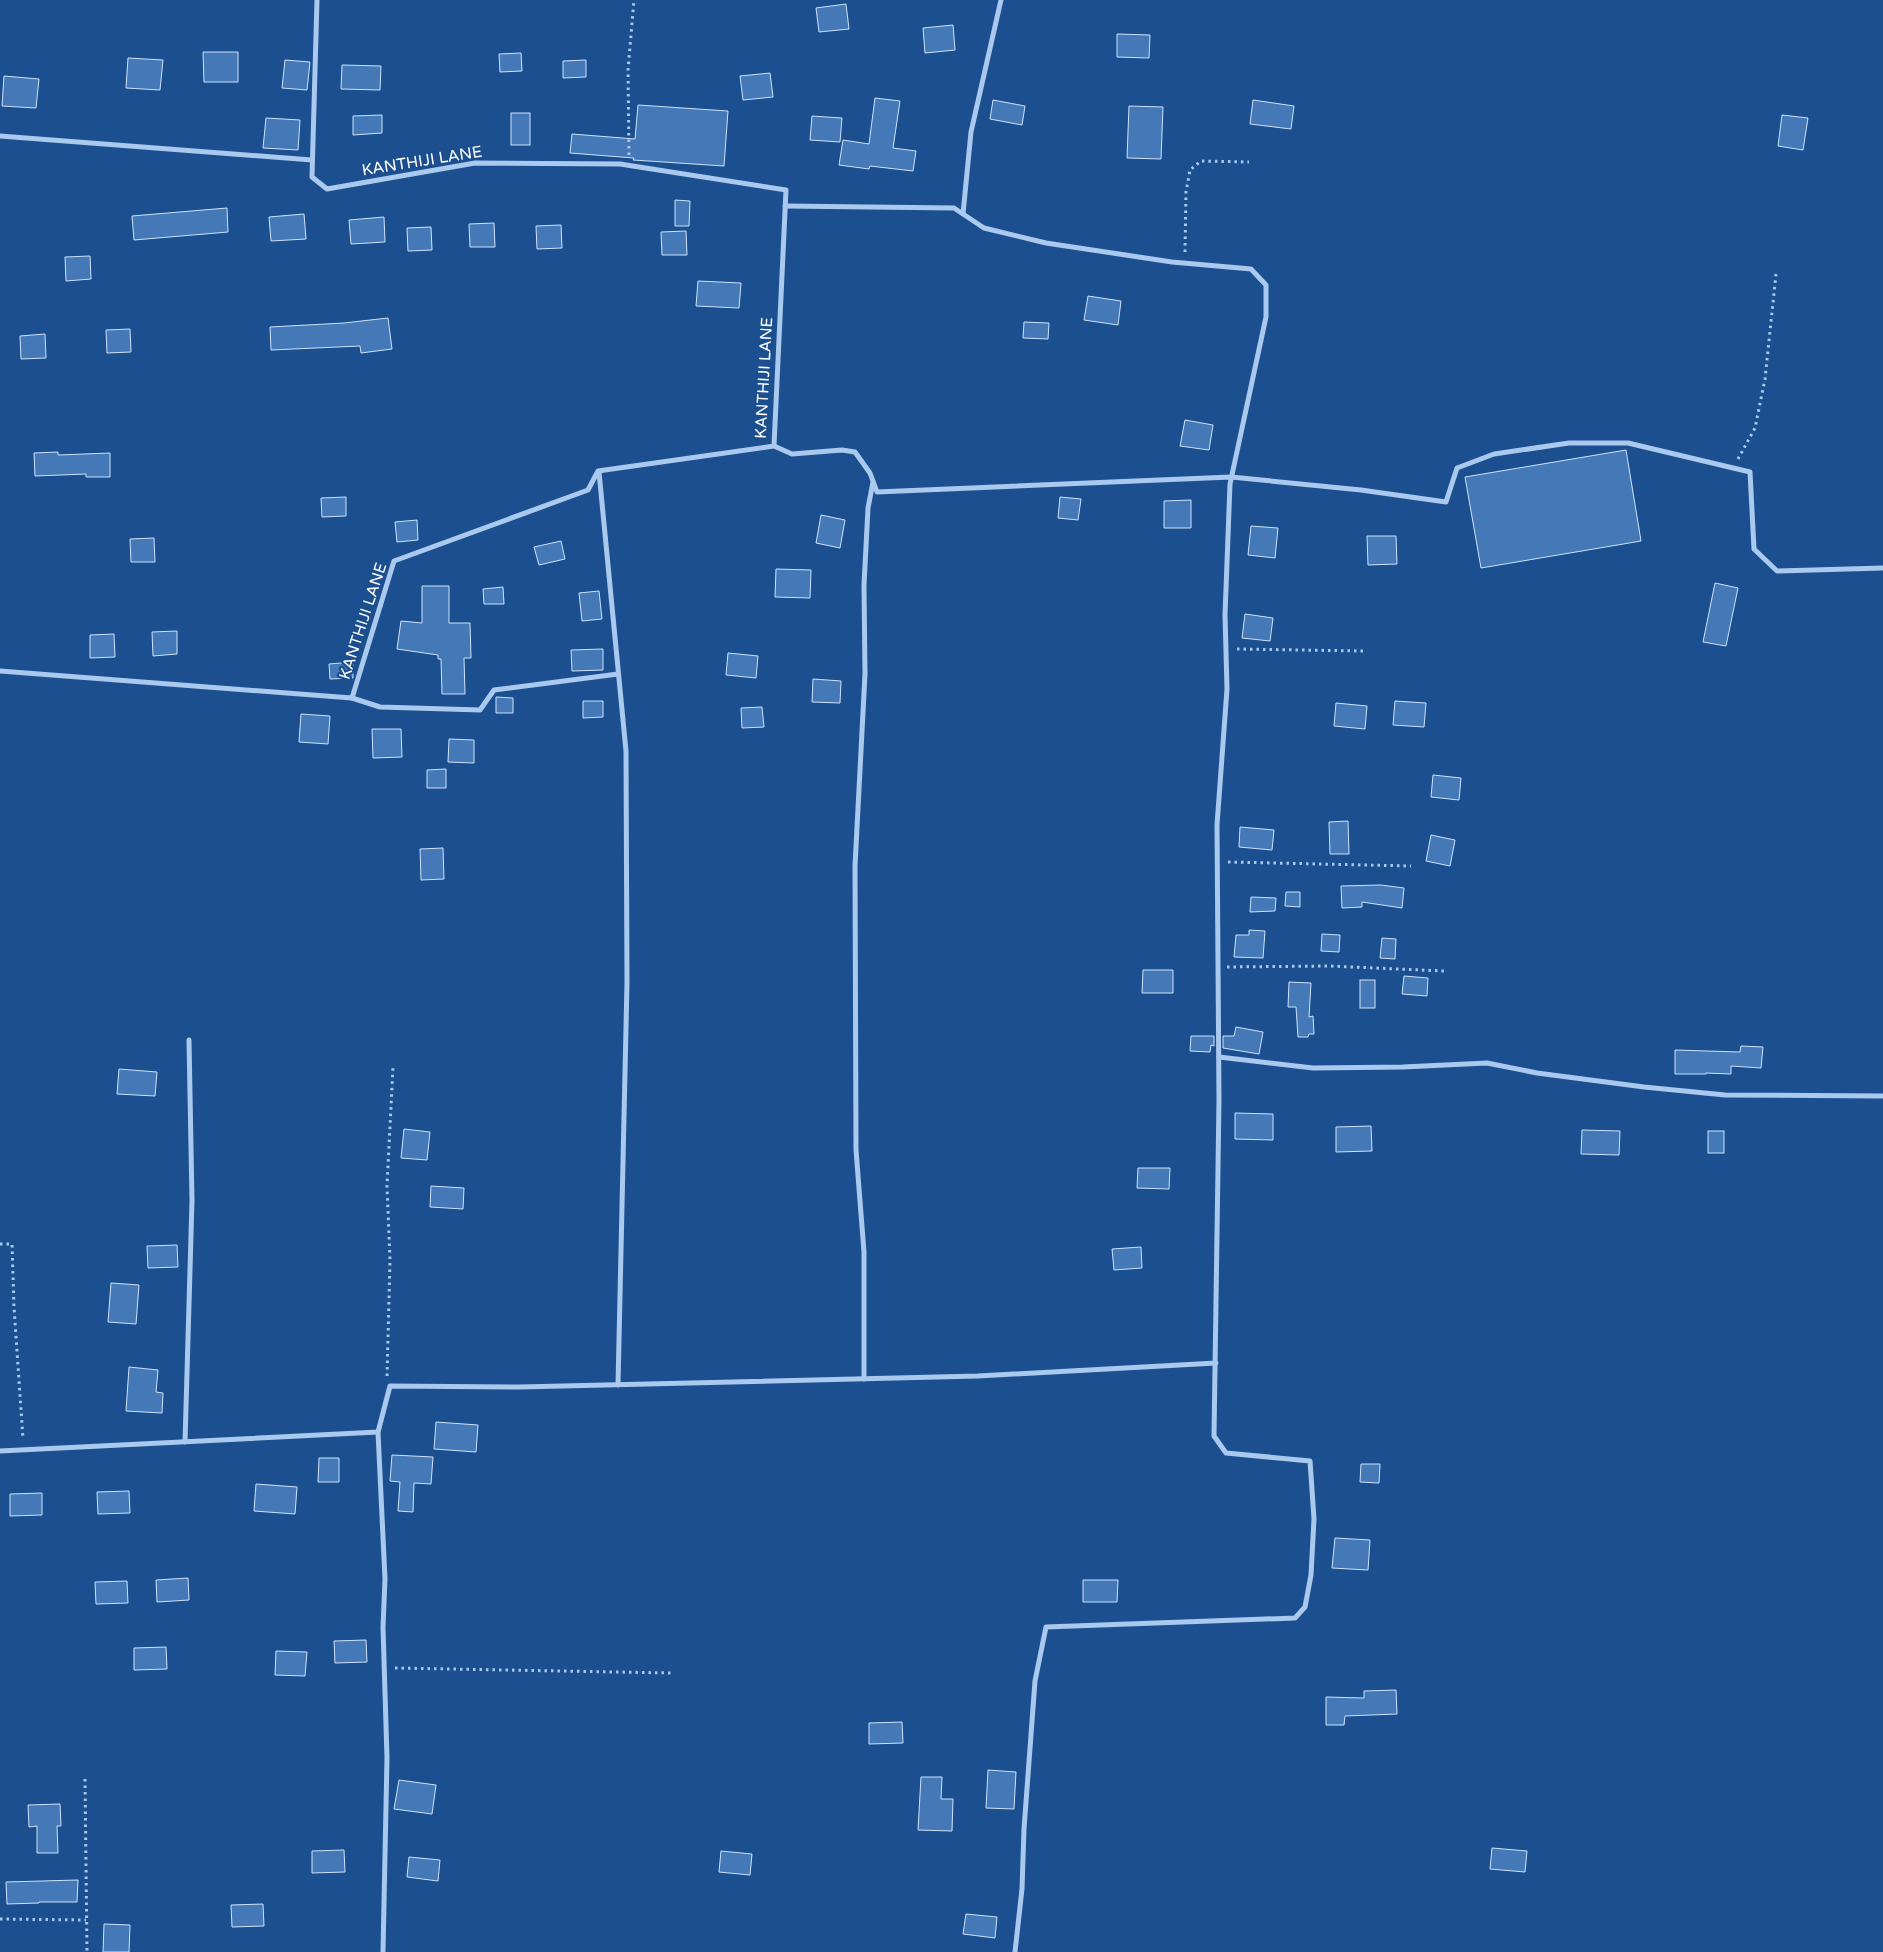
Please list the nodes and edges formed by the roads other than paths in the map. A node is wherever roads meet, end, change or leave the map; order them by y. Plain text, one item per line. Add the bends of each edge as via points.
1 (317, 0) edge
2 (1001, 0) edge
3 (0, 136) edge
4 (312, 160) junction
5 (786, 206) junction
6 (964, 214) junction
7 (774, 446) junction
8 (598, 471) junction
9 (1231, 477) junction
10 (873, 482) junction
11 (1883, 568) edge
12 (0, 671) edge
13 (618, 674) junction
14 (352, 698) junction
15 (189, 1040) dead end
16 (1219, 1057) junction
17 (1883, 1096) edge
18 (1216, 1363) junction
19 (864, 1379) junction
20 (618, 1385) junction
21 (378, 1432) junction
22 (185, 1442) junction
23 (0, 1451) edge
24 (383, 1952) edge
25 (1015, 1952) edge

1 - 4 street, KANTHIJI LANE
2 - 6 street via 971,132
3 - 4 street
4 - 5 street, KANTHIJI LANE via 312,177 327,189 475,163 620,164 786,190
5 - 6 street via 954,208
5 - 7 street, KANTHIJI LANE
6 - 9 street via 984,228 1046,243 1252,269 1266,285 1266,317
7 - 8 street, KANTHIJI LANE
7 - 10 street via 792,454 855,452
8 - 13 street
8 - 14 street, KANTHIJI LANE via 588,490 394,561
9 - 10 street via 877,492
9 - 11 street via 1446,502 1457,468 1494,454 1569,443 1628,443 1750,472 1754,549 1777,571
9 - 16 street via 1225,615 1228,689 1217,825
10 - 19 street via 868,508 864,585 865,674 855,866 856,1150 864,1252
12 - 14 street, KANTHIJI LANE
13 - 14 street via 494,690 480,710 380,707
13 - 20 street via 626,751 627,983
15 - 22 street via 192,1201
16 - 17 street via 1313,1068 1487,1063 1537,1073 1724,1095
16 - 18 street
18 - 19 street
18 - 25 street via 1214,1436 1226,1453 1310,1461 1314,1519 1311,1575 1305,1607 1295,1618 1046,1627 1035,1681
19 - 20 street
20 - 21 street via 390,1386
21 - 22 street
21 - 24 street via 385,1579 387,1758
22 - 23 street

